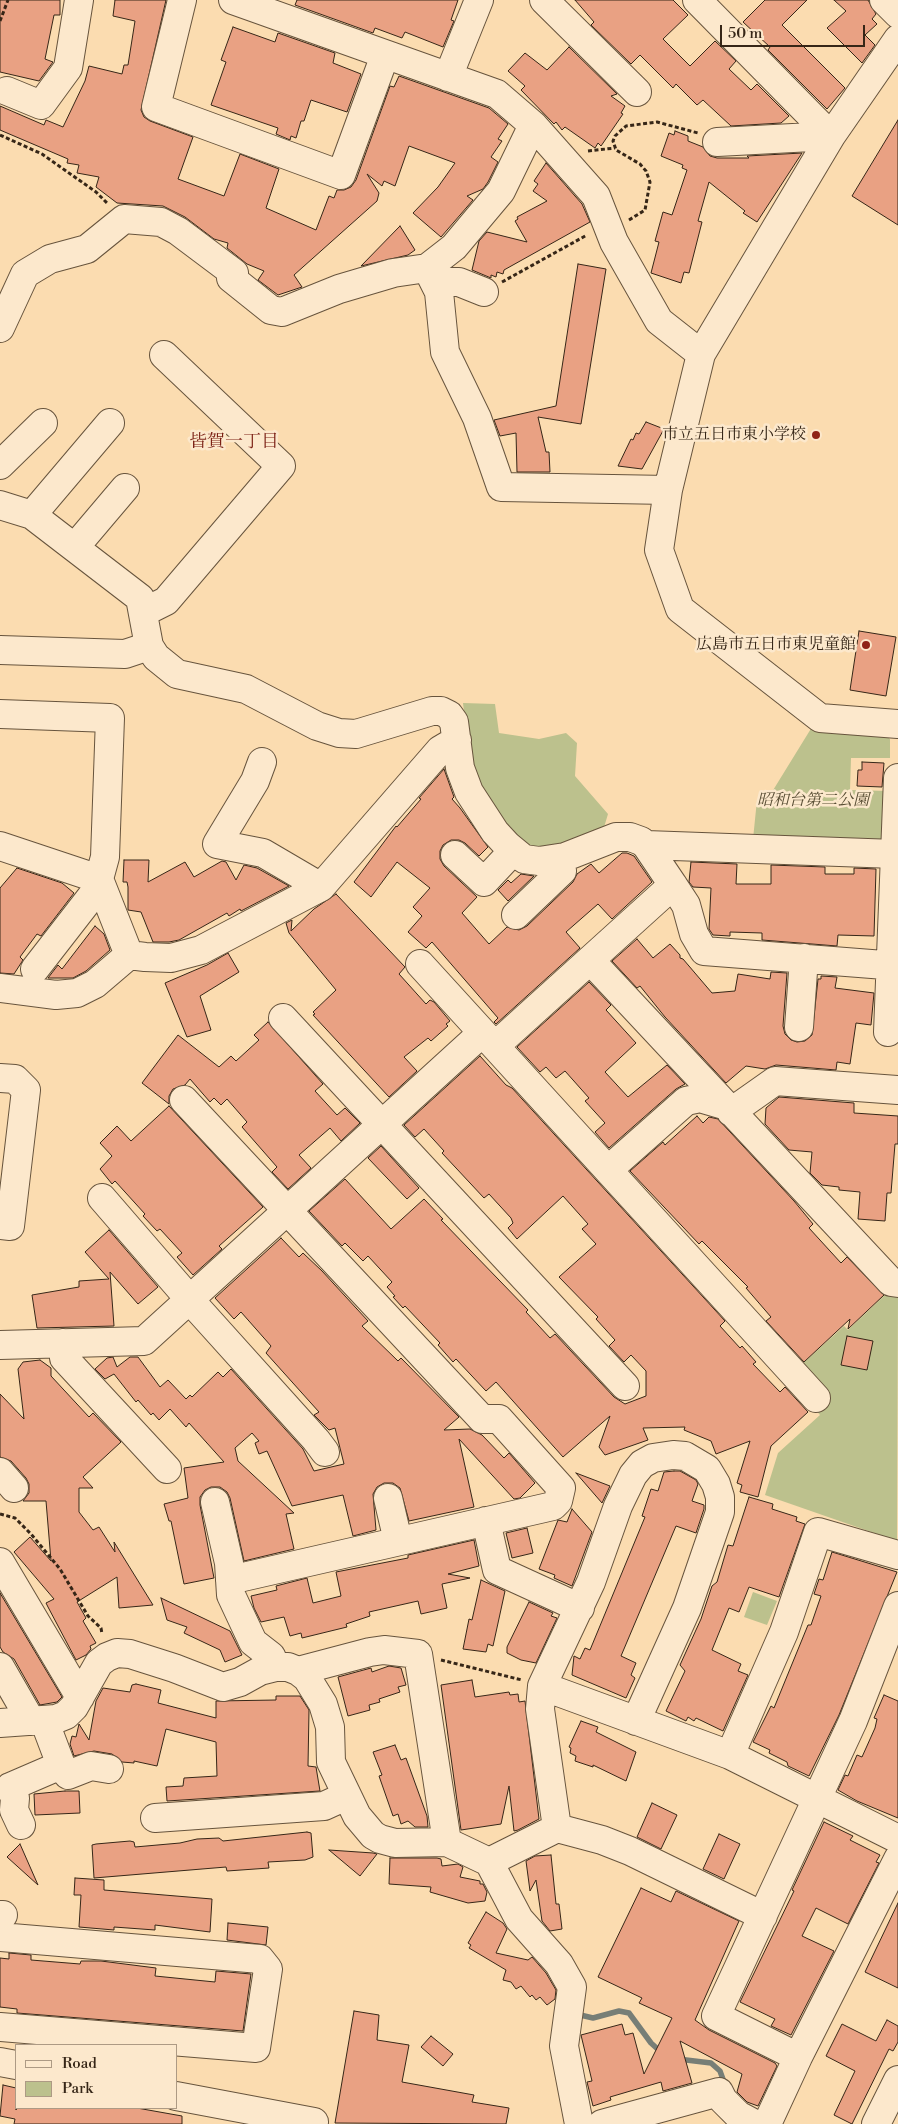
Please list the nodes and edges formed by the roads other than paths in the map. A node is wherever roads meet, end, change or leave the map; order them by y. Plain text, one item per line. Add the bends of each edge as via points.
1 (79, 0) edge
2 (182, 0) edge
3 (233, 0) edge
4 (479, 0) edge
5 (544, 0) edge
6 (884, 0) edge
7 (701, 1) edge
8 (898, 14) edge
9 (898, 39) edge
10 (385, 55) junction
11 (448, 78) junction
12 (7, 91) dead end
13 (637, 92) dead end
14 (533, 125) junction
15 (831, 136) junction
16 (717, 142) road end
17 (430, 275) junction
18 (484, 292) road end
19 (0, 328) edge
20 (701, 354) junction
21 (164, 355) dead end
22 (43, 423) dead end
23 (110, 423) dead end
24 (0, 465) edge
25 (125, 488) dead end
26 (668, 490) junction
27 (0, 505) edge
28 (32, 515) junction
29 (75, 547) junction
30 (144, 612) junction
31 (149, 646) junction
32 (0, 650) edge
33 (0, 714) edge
34 (898, 724) edge
35 (457, 740) junction
36 (262, 762) dead end
37 (898, 778) edge
38 (646, 846) junction
39 (0, 847) edge
40 (513, 851) junction
41 (895, 854) junction
42 (454, 855) dead end
43 (560, 858) junction
44 (100, 882) junction
45 (673, 885) junction
46 (321, 886) junction
47 (516, 916) dead end
48 (129, 955) junction
49 (804, 958) junction
50 (590, 960) junction
51 (420, 964) dead end
52 (894, 965) edge
53 (35, 969) dead end
54 (0, 988) edge
55 (284, 1018) dead end
56 (799, 1026) dead end
57 (888, 1032) dead end
58 (489, 1040) junction
59 (0, 1078) edge
60 (898, 1090) edge
61 (184, 1100) dead end
62 (728, 1108) junction
63 (382, 1123) junction
64 (608, 1170) junction
65 (102, 1198) dead end
66 (286, 1212) junction
67 (0, 1225) edge
68 (898, 1283) edge
69 (190, 1299) junction
70 (63, 1343) junction
71 (0, 1345) edge
72 (625, 1386) dead end
73 (816, 1398) dead end
74 (506, 1408) dead end
75 (474, 1412) junction
76 (324, 1452) dead end
77 (166, 1469) dead end
78 (388, 1498) dead end
79 (215, 1502) dead end
80 (486, 1521) junction
81 (398, 1541) junction
82 (898, 1555) edge
83 (0, 1562) edge
84 (230, 1580) junction
85 (898, 1606) edge
86 (580, 1608) junction
87 (0, 1667) edge
88 (287, 1669) junction
89 (533, 1684) junction
90 (80, 1697) junction
91 (38, 1720) junction
92 (636, 1721) junction
93 (0, 1723) edge
94 (730, 1755) junction
95 (61, 1765) junction
96 (109, 1769) dead end
97 (346, 1796) junction
98 (817, 1799) junction
99 (155, 1818) dead end
100 (21, 1826) dead end
101 (557, 1828) junction
102 (898, 1839) edge
103 (447, 1842) junction
104 (898, 1859) edge
105 (489, 1862) junction
106 (763, 1916) junction
107 (1, 1923) edge
108 (0, 2027) edge
109 (798, 2057) junction
110 (0, 2062) edge
111 (15, 2066) edge
112 (898, 2080) edge
113 (178, 2096) edge
114 (313, 2124) edge
115 (579, 2124) edge
116 (602, 2124) edge
117 (756, 2124) edge
118 (767, 2124) edge
119 (876, 2124) edge

1 - 12 street via 68,68 41,106
2 - 10 street via 156,107 341,174
3 - 10 street
4 - 11 street
5 - 13 street
6 - 8 street
7 - 15 street
9 - 15 street
10 - 11 street
11 - 14 street via 497,94
14 - 17 street via 501,192
14 - 20 street via 596,196 614,242 659,321
15 - 16 street
15 - 20 street
17 - 18 street
17 - 19 street via 393,273 339,289 282,312 272,310 231,278 234,273 178,231 161,222 124,219 87,249 50,259 25,274
17 - 26 street via 439,292 445,352 477,418 500,487
20 - 26 street
21 - 30 street via 281,466 166,601
22 - 24 street
23 - 28 street
25 - 29 street
26 - 34 street via 659,550 680,609 820,718
27 - 28 street
28 - 29 street
29 - 30 street via 140,598
30 - 31 street
31 - 32 street via 126,654
31 - 35 street via 156,657 177,674 246,690 328,731 356,734 422,712 441,711 454,722
33 - 44 street via 110,718 105,857
35 - 40 street via 460,768 467,788 495,832
35 - 46 street via 440,750
36 - 46 street via 255,780 209,843 263,854
37 - 41 street
38 - 41 street
38 - 43 street via 641,841 622,836
38 - 45 street
39 - 44 street
40 - 42 street via 484,882
40 - 43 street via 531,861
41 - 52 street
43 - 47 street via 562,872
44 - 48 street
44 - 53 street
45 - 49 street via 686,905 694,934 704,951
45 - 50 street
46 - 48 street via 201,950 171,958
48 - 54 street via 95,984 77,993 56,995
49 - 52 street
49 - 56 street
50 - 58 street
50 - 62 street
51 - 58 street
52 - 57 street
55 - 63 street
58 - 63 street
58 - 64 street
59 - 67 street via 15,1080 26,1090 10,1226
60 - 62 street via 775,1081
61 - 66 street
62 - 64 street via 700,1098 686,1101
62 - 68 street via 891,1282
63 - 66 street
63 - 72 street
64 - 73 street
65 - 69 street
66 - 69 street
66 - 75 street
69 - 70 street via 144,1341
69 - 76 street
70 - 71 street
70 - 77 street via 64,1358
74 - 75 street via 478,1407
75 - 80 street via 482,1419 499,1419 561,1488 558,1501 553,1506
78 - 81 street
79 - 84 street
80 - 81 street
80 - 86 street via 497,1570
81 - 84 street
82 - 94 street via 818,1532 784,1632
83 - 90 street
84 - 88 street via 231,1595 253,1642
85 - 98 street via 873,1675
86 - 89 street
86 - 92 street via 618,1506 633,1474 642,1464 653,1458 673,1455 685,1456 707,1469 720,1497 717,1526 687,1608
87 - 91 street
88 - 90 street via 222,1687 130,1654 110,1656 99,1664
88 - 97 street via 307,1678 323,1704 330,1727 331,1762
88 - 103 street via 384,1650 418,1654
89 - 92 street
89 - 101 street via 540,1709
90 - 91 street via 66,1715
91 - 93 street
91 - 95 street
92 - 94 street
94 - 98 street
95 - 96 street via 68,1775 91,1766
95 - 100 street via 10,1787
97 - 99 street via 324,1806
97 - 103 street via 357,1816 380,1839 395,1843
98 - 102 street
98 - 106 street
101 - 105 street
101 - 106 street via 630,1851
103 - 105 street
104 - 109 street
105 - 115 street via 518,1919 550,1952 572,1988 564,2046
106 - 109 street via 716,2016
107 - 108 street via 260,1959 268,1969 256,2048
109 - 118 street
110 - 111 street
112 - 119 street
113 - 114 street
116 - 117 street via 719,2092 738,2115

